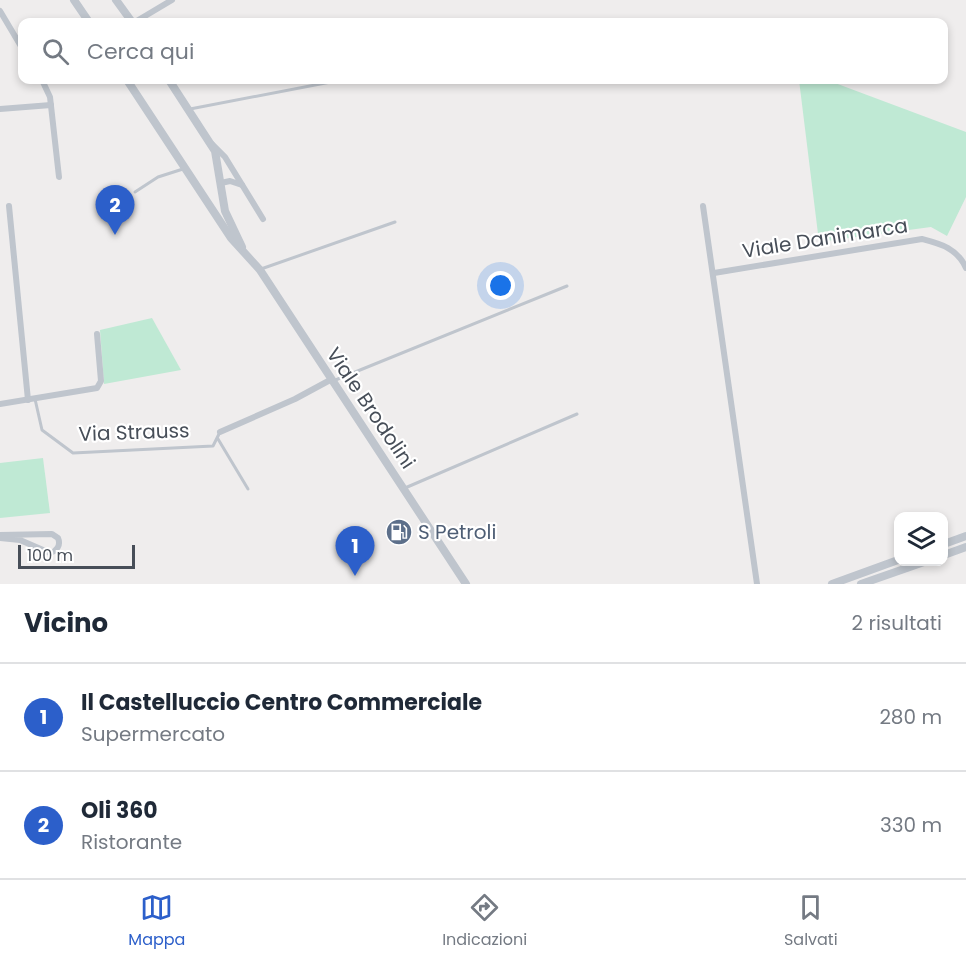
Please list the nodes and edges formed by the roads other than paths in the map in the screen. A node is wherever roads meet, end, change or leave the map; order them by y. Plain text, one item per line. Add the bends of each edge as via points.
1 (74, 0) edge
2 (116, 0) edge
3 (172, 0) edge
4 (0, 12) edge
5 (86, 18) edge
6 (131, 18) edge
7 (141, 18) edge
8 (18, 41) edge
9 (43, 84) edge
10 (130, 84) edge
11 (172, 84) edge
12 (320, 84) edge
13 (51, 105) junction
14 (0, 109) edge
15 (190, 109) junction
16 (212, 143) junction
17 (184, 168) junction
18 (59, 177) dead end
19 (221, 183) junction
20 (242, 186) junction
21 (135, 192) dead end
22 (9, 206) dead end
23 (703, 206) dead end
24 (263, 219) dead end
25 (395, 222) dead end
26 (245, 254) junction
27 (966, 268) edge
28 (260, 270) junction
29 (714, 273) junction
30 (567, 286) dead end
31 (97, 334) dead end
32 (332, 380) junction
33 (32, 399) junction
34 (0, 404) edge
35 (577, 414) dead end
36 (219, 435) junction
37 (404, 488) junction
38 (248, 489) dead end
39 (966, 536) edge
40 (0, 537) edge
41 (948, 543) edge
42 (966, 546) edge
43 (948, 553) edge
44 (894, 561) edge
45 (910, 566) edge
46 (466, 584) edge
47 (756, 584) edge
48 (832, 584) edge
49 (861, 584) edge

1 - 5 street
2 - 6 street
3 - 7 street
4 - 8 street
9 - 13 street
10 - 17 street, Viale Brodolini
11 - 15 street, Viale Brodolini
12 - 15 lane
13 - 14 street
13 - 18 street
15 - 16 street, Viale Brodolini
16 - 19 street, Viale Brodolini
16 - 20 street via 220,149
17 - 21 lane via 158,177
17 - 26 street, Viale Brodolini
19 - 20 street via 230,181
19 - 26 street, Viale Brodolini via 225,212
20 - 24 street
22 - 33 street, Via Strauss
23 - 29 street
25 - 28 lane
26 - 28 street, Viale Brodolini
27 - 29 street, Viale Danimarca via 960,256 945,245 922,239
28 - 32 street, Viale Brodolini
29 - 47 street
30 - 32 lane
31 - 33 street via 100,385
32 - 36 street
32 - 37 street, Viale Brodolini
33 - 34 street
33 - 36 lane, Via Strauss via 42,430 73,453 213,446
35 - 37 lane
36 - 38 lane
37 - 46 street, Viale Brodolini
39 - 41 street
40 - 40 street via 20,540 50,553 60,543 52,534
42 - 43 street
44 - 48 street
45 - 49 street

